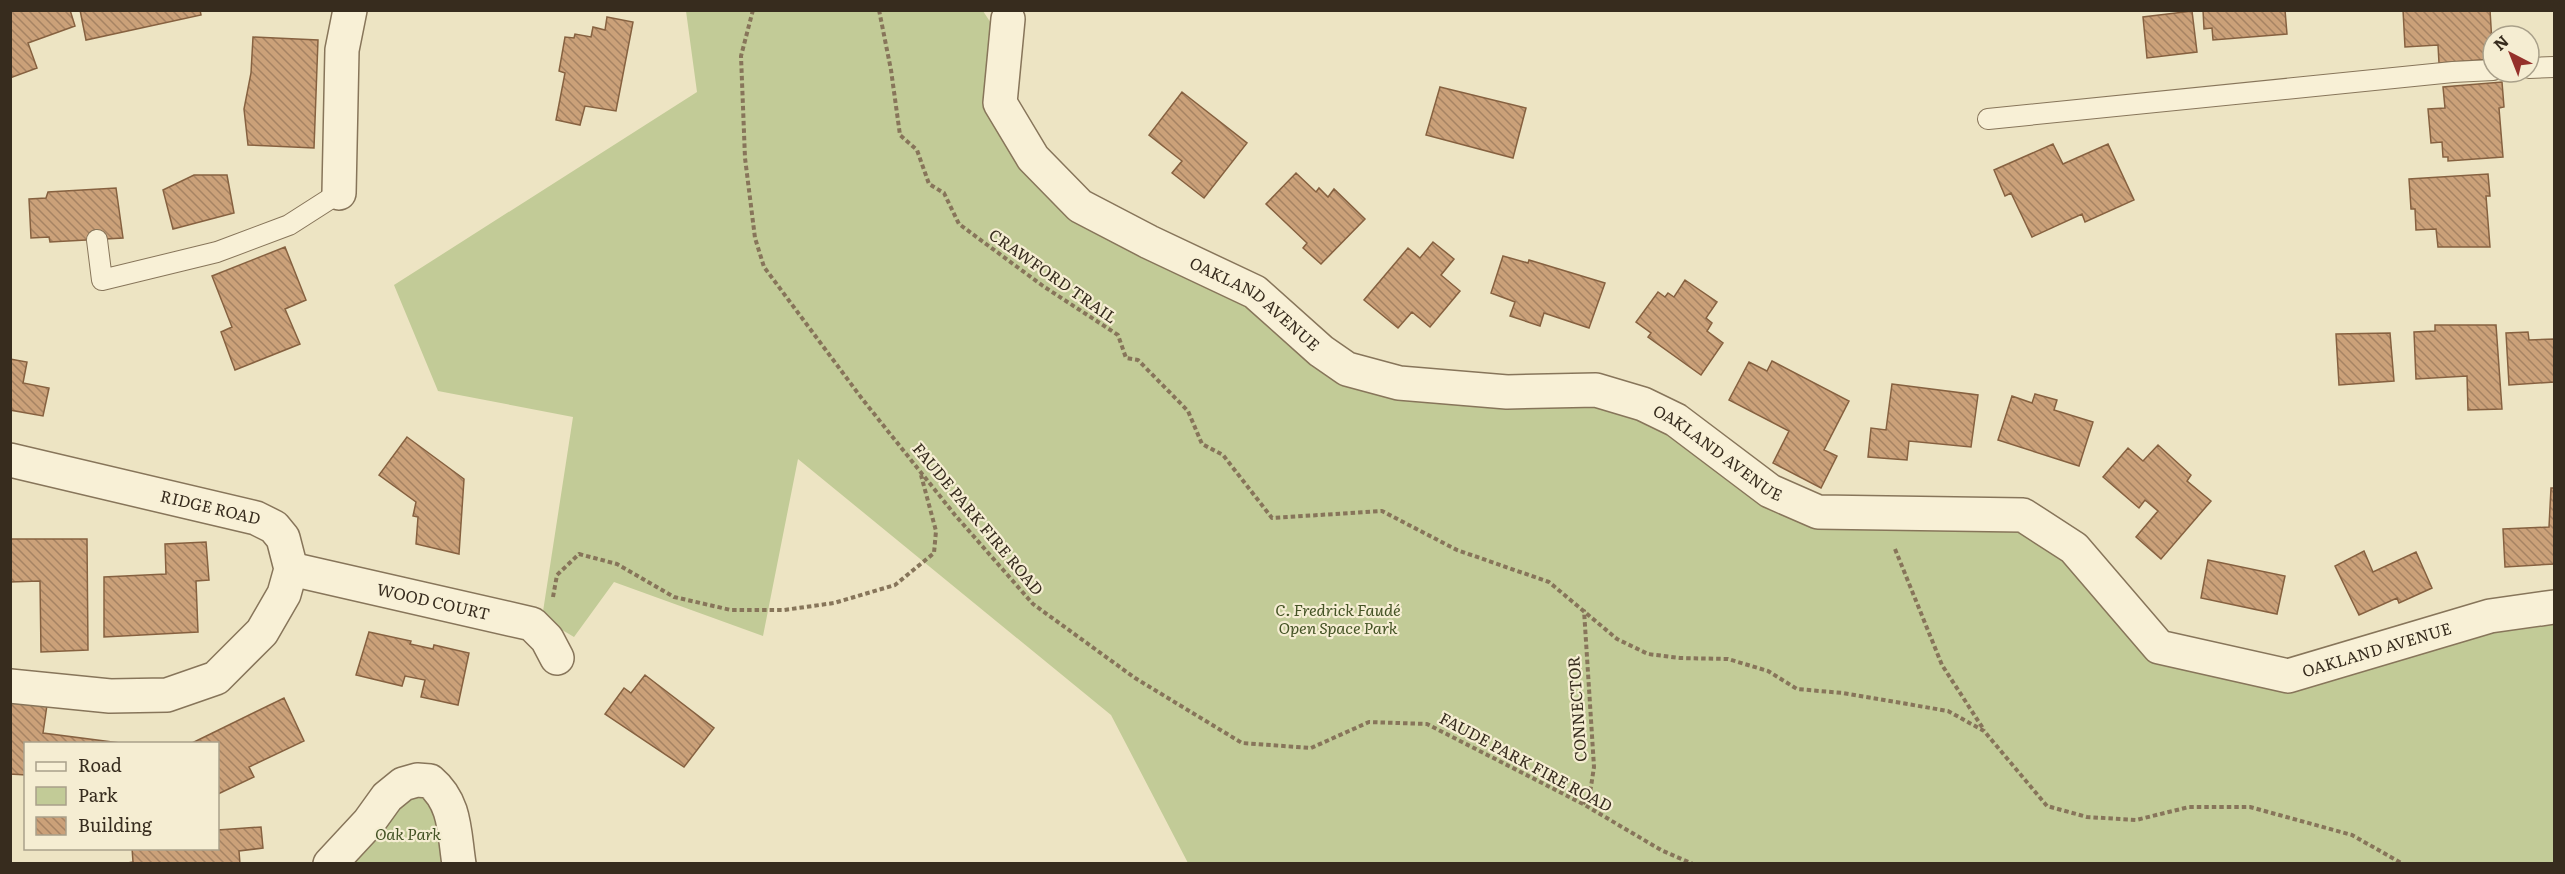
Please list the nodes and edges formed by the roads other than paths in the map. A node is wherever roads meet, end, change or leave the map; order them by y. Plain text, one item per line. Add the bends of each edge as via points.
1 (350, 10) edge
2 (1008, 19) dead end
3 (2481, 71) edge
4 (1988, 119) dead end
5 (339, 193) joint
6 (97, 240) dead end
7 (10, 460) edge
8 (291, 569) junction
9 (2554, 607) edge
10 (558, 658) dead end
11 (10, 686) edge
12 (330, 864) edge
13 (459, 864) edge

1 - 5 street via 342,50
2 - 9 street, OAKLAND AVENUE via 1000,104 1033,158 1080,206 1255,292 1347,369 1399,383 1507,392 1596,390 1643,404 1676,420 1770,492 1818,512 2023,514 2074,548 2159,647 2288,676 2490,616
3 - 4 lane
5 - 6 lane via 289,225 217,252 102,280
7 - 8 street, RIDGE ROAD via 256,518 274,527 283,538
8 - 10 street, WOOD COURT via 532,624
8 - 11 street via 284,594 262,632 216,678 155,695 110,696
12 - 13 street via 387,797 403,784 417,780 430,781 450,806

